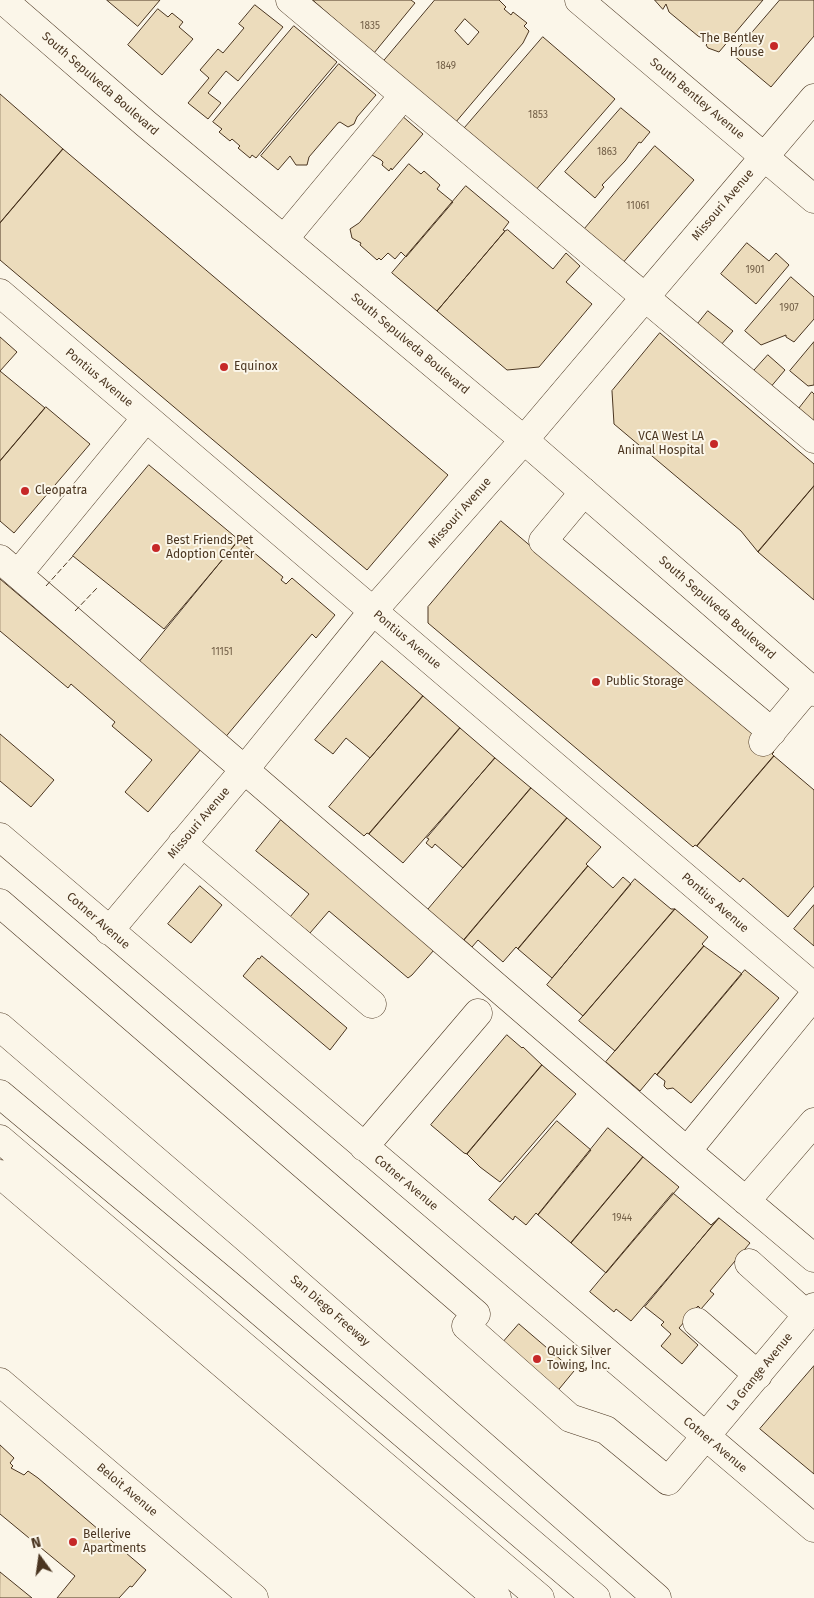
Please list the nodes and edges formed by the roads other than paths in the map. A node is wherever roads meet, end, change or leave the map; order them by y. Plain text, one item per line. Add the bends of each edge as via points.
1 (3, 0) edge
2 (290, 0) edge
3 (579, 0) edge
4 (403, 96) junction
5 (814, 98) edge
6 (764, 156) junction
7 (814, 199) edge
8 (284, 239) junction
9 (0, 293) edge
10 (645, 297) junction
11 (146, 418) junction
12 (524, 440) junction
13 (814, 440) edge
14 (584, 492) junction
15 (9, 566) edge
16 (373, 611) junction
17 (812, 690) edge
18 (245, 769) junction
19 (0, 837) edge
20 (182, 843) junction
21 (0, 903) edge
22 (109, 931) junction
23 (814, 987) edge
24 (814, 994) edge
25 (372, 1004) dead end
26 (478, 1013) dead end
27 (0, 1027) edge
28 (0, 1094) edge
29 (814, 1122) edge
30 (0, 1139) edge
31 (364, 1147) junction
32 (687, 1152) junction
33 (0, 1174) edge
34 (746, 1201) junction
35 (814, 1258) edge
36 (749, 1262) dead end
37 (811, 1311) edge
38 (697, 1322) dead end
39 (758, 1374) junction
40 (0, 1382) edge
41 (706, 1438) junction
42 (814, 1528) edge
43 (254, 1598) edge
44 (497, 1598) edge
45 (540, 1598) edge
46 (596, 1598) edge
47 (657, 1598) edge

1 - 8 main road, South Sepulveda Boulevard
2 - 4 main road
3 - 6 main road, South Bentley Avenue
4 - 8 main road
4 - 10 main road
5 - 6 main road, Missouri Avenue
6 - 7 main road, South Bentley Avenue
6 - 10 main road, Missouri Avenue
8 - 12 main road, South Sepulveda Boulevard
9 - 11 main road, Pontius Avenue
10 - 12 main road, Missouri Avenue
10 - 13 main road
11 - 15 main road
11 - 16 main road, Pontius Avenue
12 - 14 main road, South Sepulveda Boulevard
12 - 16 main road, Missouri Avenue
14 - 17 main road, South Sepulveda Boulevard
14 - 17 main road via 543,541 767,737
15 - 18 main road
16 - 18 main road, Missouri Avenue
16 - 23 main road, Pontius Avenue
18 - 20 main road, Missouri Avenue
18 - 32 main road
19 - 22 main road, Cotner Avenue
20 - 22 main road, Missouri Avenue
20 - 25 main road
21 - 41 main road, La Grange Avenue via 476,1314 466,1326 570,1418 606,1430 668,1481
22 - 31 main road, Cotner Avenue
24 - 32 main road
26 - 31 main road
27 - 47 main road, San Diego Freeway
28 - 46 main road
29 - 34 main road
30 - 45 main road
31 - 41 main road, Cotner Avenue
32 - 34 main road
33 - 44 main road
34 - 35 main road
36 - 37 main road
37 - 39 main road, La Grange Avenue
38 - 39 main road
39 - 41 main road, La Grange Avenue
40 - 43 main road, Beloit Avenue
41 - 42 main road, Cotner Avenue

